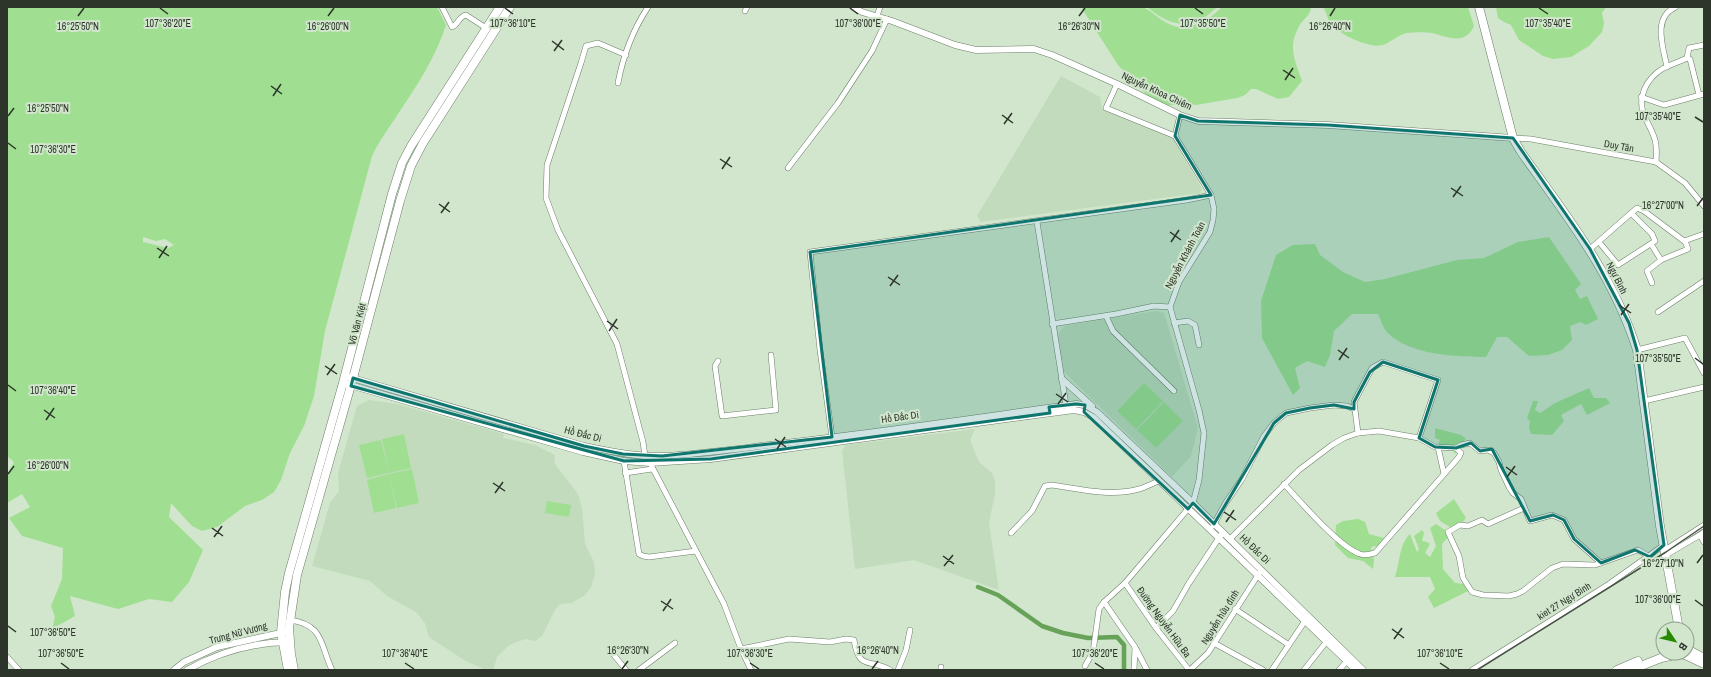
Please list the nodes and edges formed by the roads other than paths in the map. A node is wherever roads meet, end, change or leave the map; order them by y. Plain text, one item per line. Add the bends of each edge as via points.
1 (442, 7) edge
2 (500, 7) edge
3 (510, 7) edge
4 (648, 7) edge
5 (853, 7) edge
6 (880, 7) edge
7 (1479, 7) edge
8 (1676, 7) edge
9 (876, 16) junction
10 (887, 19) junction
11 (486, 28) junction
12 (1704, 45) edge
13 (626, 54) junction
14 (1687, 58) junction
15 (1666, 67) junction
16 (618, 83) dead end
17 (1117, 84) junction
18 (1701, 94) edge
19 (1641, 97) junction
20 (1180, 115) junction
21 (1175, 136) junction
22 (1513, 138) junction
23 (419, 140) junction
24 (1656, 162) junction
25 (788, 168) dead end
26 (1210, 195) junction
27 (1704, 206) edge
28 (1630, 213) junction
29 (1037, 222) junction
30 (1704, 234) edge
31 (1599, 242) junction
32 (1685, 242) junction
33 (1652, 244) junction
34 (1590, 249) junction
35 (1661, 260) junction
36 (1704, 281) edge
37 (1652, 283) dead end
38 (1170, 307) junction
39 (1658, 312) dead end
40 (1106, 316) junction
41 (1174, 323) junction
42 (1052, 324) junction
43 (1199, 345) dead end
44 (1637, 350) junction
45 (771, 355) dead end
46 (718, 361) dead end
47 (1704, 373) edge
48 (1062, 380) junction
49 (348, 381) junction
50 (1704, 387) edge
51 (1174, 391) dead end
52 (1644, 401) junction
53 (1066, 405) junction
54 (1085, 408) junction
55 (1354, 409) junction
56 (1050, 410) junction
57 (1097, 412) junction
58 (965, 421) junction
59 (1358, 432) junction
60 (832, 437) junction
61 (1419, 438) junction
62 (1438, 447) junction
63 (1456, 448) junction
64 (645, 456) junction
65 (624, 461) junction
66 (650, 462) junction
67 (652, 469) junction
68 (625, 473) junction
69 (1444, 474) junction
70 (1159, 480) junction
71 (1284, 484) junction
72 (317, 488) junction
73 (1193, 503) junction
74 (1524, 508) junction
75 (1188, 509) junction
76 (1214, 524) junction
77 (1704, 525) edge
78 (1210, 530) junction
79 (1223, 532) junction
80 (1011, 533) dead end
81 (1702, 534) edge
82 (1219, 538) junction
83 (1230, 538) junction
84 (1704, 542) edge
85 (1665, 550) junction
86 (696, 551) junction
87 (1650, 557) junction
88 (1601, 563) junction
89 (1260, 572) junction
90 (1125, 584) junction
91 (1104, 602) junction
92 (1235, 609) junction
93 (1307, 618) junction
94 (290, 620) junction
95 (1678, 621) edge
96 (1156, 628) junction
97 (910, 630) dead end
98 (285, 632) junction
99 (1326, 641) junction
100 (286, 642) junction
101 (675, 643) dead end
102 (1214, 643) junction
103 (1289, 645) junction
104 (1135, 647) junction
105 (741, 649) junction
106 (610, 650) dead end
107 (1655, 655) edge
108 (7, 657) edge
109 (1347, 661) junction
110 (1655, 661) edge
111 (1085, 666) dead end
112 (1642, 668) edge
113 (19, 670) edge
114 (174, 670) edge
115 (187, 670) edge
116 (288, 670) edge
117 (294, 670) edge
118 (332, 670) edge
119 (626, 670) edge
120 (639, 670) edge
121 (751, 670) edge
122 (890, 670) edge
123 (898, 670) edge
124 (1134, 670) edge
125 (1147, 670) edge
126 (1189, 670) edge
127 (1263, 670) edge
128 (1272, 670) edge
129 (1304, 670) edge
130 (1338, 670) edge
131 (1356, 670) edge
132 (1363, 670) edge
133 (1472, 670) edge
134 (1616, 670) edge
135 (1631, 670) edge

1 - 11 street via 452,27 466,15
2 - 11 main road, Võ Văn Kiệt
3 - 23 main road, Võ Văn Kiệt
4 - 13 street via 635,29
5 - 9 street, Nguyễn Khoa Chiêm
6 - 9 street
7 - 22 main road, Ngự Bình
8 - 15 street via 1665,14 1661,25
9 - 10 street, Nguyễn Khoa Chiêm
10 - 17 street, Nguyễn Khoa Chiêm via 955,45 976,50 1034,49
10 - 25 street via 872,50 838,103
11 - 23 main road, Võ Văn Kiệt
12 - 14 street via 1689,48
13 - 16 street
13 - 64 street via 598,43 586,46 547,165 546,198 558,230 617,344
14 - 15 street
14 - 18 street via 1690,59
15 - 19 street via 1645,87
17 - 20 street, Nguyễn Khoa Chiêm
17 - 21 street via 1106,108
18 - 19 street via 1664,105
19 - 24 street via 1643,111 1657,147
20 - 21 street
20 - 22 street, Nguyễn Khoa Chiêm via 1198,121 1328,125
21 - 26 street, Nguyễn Khánh Toàn
22 - 24 street, Duy Tân
22 - 34 main road, Ngự Bình
23 - 49 main road, Võ Văn Kiệt via 402,163 392,194
24 - 27 street, Duy Tân via 1685,183
26 - 29 street
26 - 38 street, Nguyễn Khánh Toàn via 1214,209 1210,232 1179,282
28 - 31 street
28 - 32 street via 1637,208 1644,211
28 - 33 street via 1652,234 1655,241
29 - 42 street
29 - 60 street via 810,252
30 - 32 street
31 - 33 street via 1618,265
31 - 34 street
32 - 35 street via 1688,249
33 - 35 street
34 - 44 main road, Ngự Bình via 1629,323
35 - 37 street via 1647,270
36 - 39 street
38 - 40 street via 1154,306
38 - 41 street
40 - 42 street
40 - 51 street via 1113,331
41 - 43 street via 1188,321 1195,325
41 - 73 street via 1204,433 1199,480
42 - 48 street
44 - 47 street via 1685,338
44 - 52 main road, Ngự Bình
45 - 46 street via 776,410 722,416 715,366
48 - 53 street
48 - 57 street
49 - 64 street, Hồ Đắc Di via 584,446
49 - 65 street, Hồ Đắc Di via 583,452
49 - 72 main road, Võ Văn Kiệt
50 - 52 street
52 - 85 main road, Ngự Bình
53 - 54 street, Hồ Đắc Di via 1076,404
53 - 56 street, Hồ Đắc Di
54 - 56 street, Hồ Đắc Di
54 - 57 street, Hồ Đắc Di
54 - 70 street, Hồ Đắc Di
55 - 59 street
55 - 61 street via 1354,402 1370,372 1380,362 1438,380
55 - 76 street via 1334,405 1286,413 1264,436 1242,479
56 - 58 street, Hồ Đắc Di
57 - 73 street, Hồ Đắc Di
58 - 60 street, Hồ Đắc Di
58 - 66 street, Hồ Đắc Di via 711,458
59 - 61 street via 1379,431
59 - 71 street via 1332,445
60 - 64 street, Hồ Đắc Di
61 - 62 street
62 - 63 street
62 - 69 street
63 - 69 street via 1461,453
63 - 74 street via 1470,443 1480,451 1492,452 1500,462 1509,487 1521,499
65 - 66 street, Hồ Đắc Di
65 - 68 street
66 - 67 street
67 - 68 street
67 - 86 street
68 - 86 street via 639,554 649,557
69 - 71 street via 1375,553 1367,555 1346,546
70 - 75 street, Hồ Đắc Di
70 - 80 street via 1140,489 1122,492 1045,486 1032,511
71 - 83 street
72 - 94 main road, Võ Văn Kiệt via 297,575
72 - 98 main road, Võ Văn Kiệt via 286,586
73 - 75 street
73 - 76 street, Hồ Đắc Di
74 - 88 street via 1530,521 1552,515 1564,520 1574,539
74 - 88 street via 1488,524 1482,520 1468,526 1460,525 1448,532 1458,556 1463,578 1472,592 1509,596 1523,591 1540,577 1563,564
75 - 78 street, Hồ Đắc Di
75 - 90 street
76 - 78 street
76 - 79 street, Hồ Đắc Di
77 - 85 street
78 - 82 street, Hồ Đắc Di
79 - 82 street
79 - 83 street, Hồ Đắc Di
81 - 84 street
81 - 85 street
82 - 89 street, Hồ Đắc Di
82 - 96 street via 1173,611
83 - 89 street, Hồ Đắc Di
85 - 87 street, kiet 27 Ngự Bình
85 - 95 main road, Ngự Bình
86 - 105 street via 724,604
87 - 88 street via 1635,550
87 - 133 street, kiet 27 Ngự Bình
89 - 92 street, Nguyễn hữu đính
89 - 93 street, Hồ Đắc Di
90 - 91 street
90 - 96 street, Đường Nguyễn Hữu Ba
91 - 104 street
91 - 111 street via 1099,609 1094,648
92 - 102 street, Nguyễn hữu đính
92 - 103 street
93 - 99 street, Hồ Đắc Di
93 - 103 street
93 - 132 street, Hồ Đắc Di
94 - 98 main road, Võ Văn Kiệt
94 - 118 street via 315,630
96 - 126 street, Đường Nguyễn Hữu Ba
97 - 123 street
98 - 100 main road, Võ Văn Kiệt
98 - 114 street, Trưng Nữ Vương via 217,647 184,662
99 - 109 street, Hồ Đắc Di
99 - 129 street
100 - 115 street, Trưng Nữ Vương via 261,644 218,655
100 - 116 main road, Võ Văn Kiệt
100 - 117 main road, Võ Văn Kiệt
101 - 120 street
102 - 126 street, Nguyễn hữu đính via 1208,653
102 - 127 street
103 - 128 street
104 - 124 street
104 - 125 street
105 - 121 street
105 - 122 street via 790,639 830,642 854,640 856,653 861,660
106 - 119 street
107 - 134 main road
108 - 113 street
109 - 130 street
109 - 131 street, Hồ Đắc Di
110 - 112 main road
112 - 135 main road

